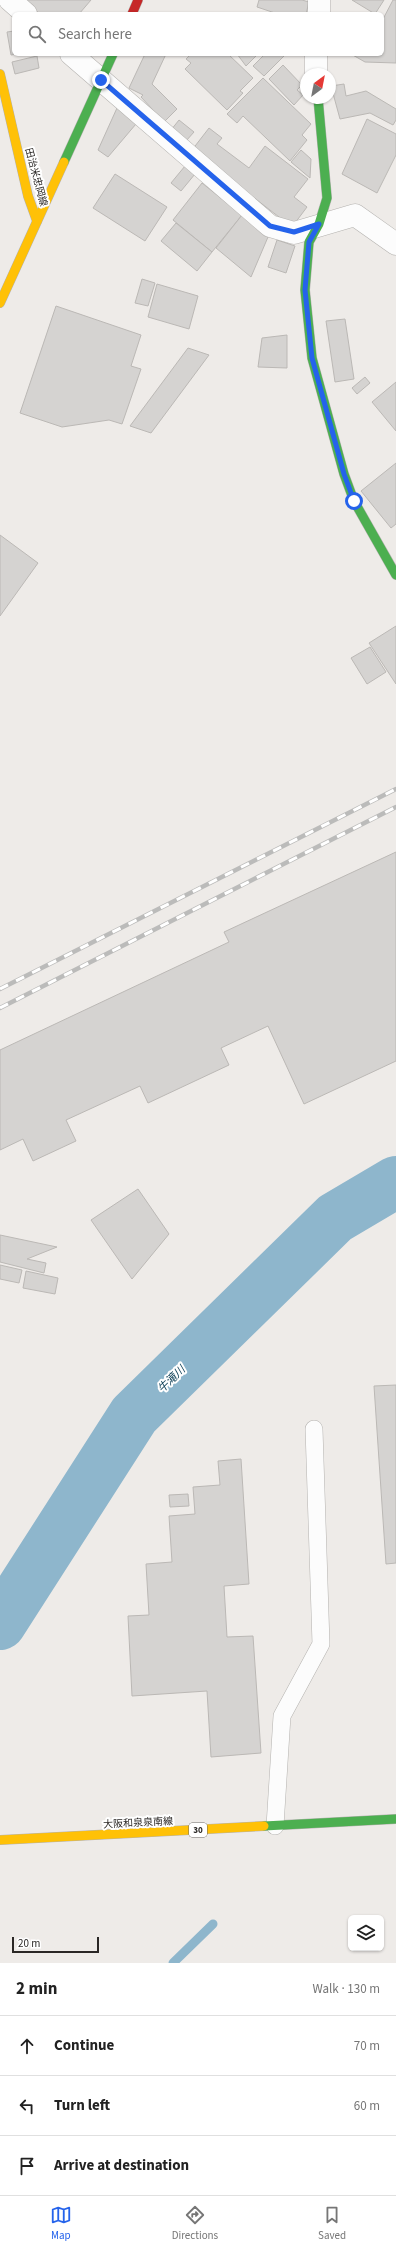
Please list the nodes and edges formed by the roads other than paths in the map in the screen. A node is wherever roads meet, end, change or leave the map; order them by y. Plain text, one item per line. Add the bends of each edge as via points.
1 (10, 0) edge
2 (138, 0) edge
3 (320, 0) edge
4 (24, 12) edge
5 (133, 12) edge
6 (319, 12) edge
7 (74, 56) edge
8 (112, 56) edge
9 (316, 56) edge
10 (316, 68) edge
11 (0, 74) edge
12 (101, 80) junction
13 (319, 104) edge
14 (37, 221) junction
15 (319, 224) junction
16 (396, 244) edge
17 (0, 303) edge
18 (396, 575) edge
19 (314, 1429) dead end
20 (396, 1819) edge
21 (275, 1826) junction
22 (0, 1840) edge

1 - 4 street
2 - 5 street
3 - 6 street
7 - 12 street
8 - 12 street
9 - 10 street
11 - 14 street, 田治米忠岡線 via 28,196
12 - 14 street
12 - 15 street via 270,226 294,232
13 - 15 street via 327,198
14 - 17 street, 田治米忠岡線
15 - 16 street via 355,215
15 - 18 street via 309,242 305,290 312,358 354,501
19 - 21 lane via 321,1644 282,1716
20 - 21 street, 大阪和泉泉南線 / 30
21 - 22 street, 大阪和泉泉南線 / 30

